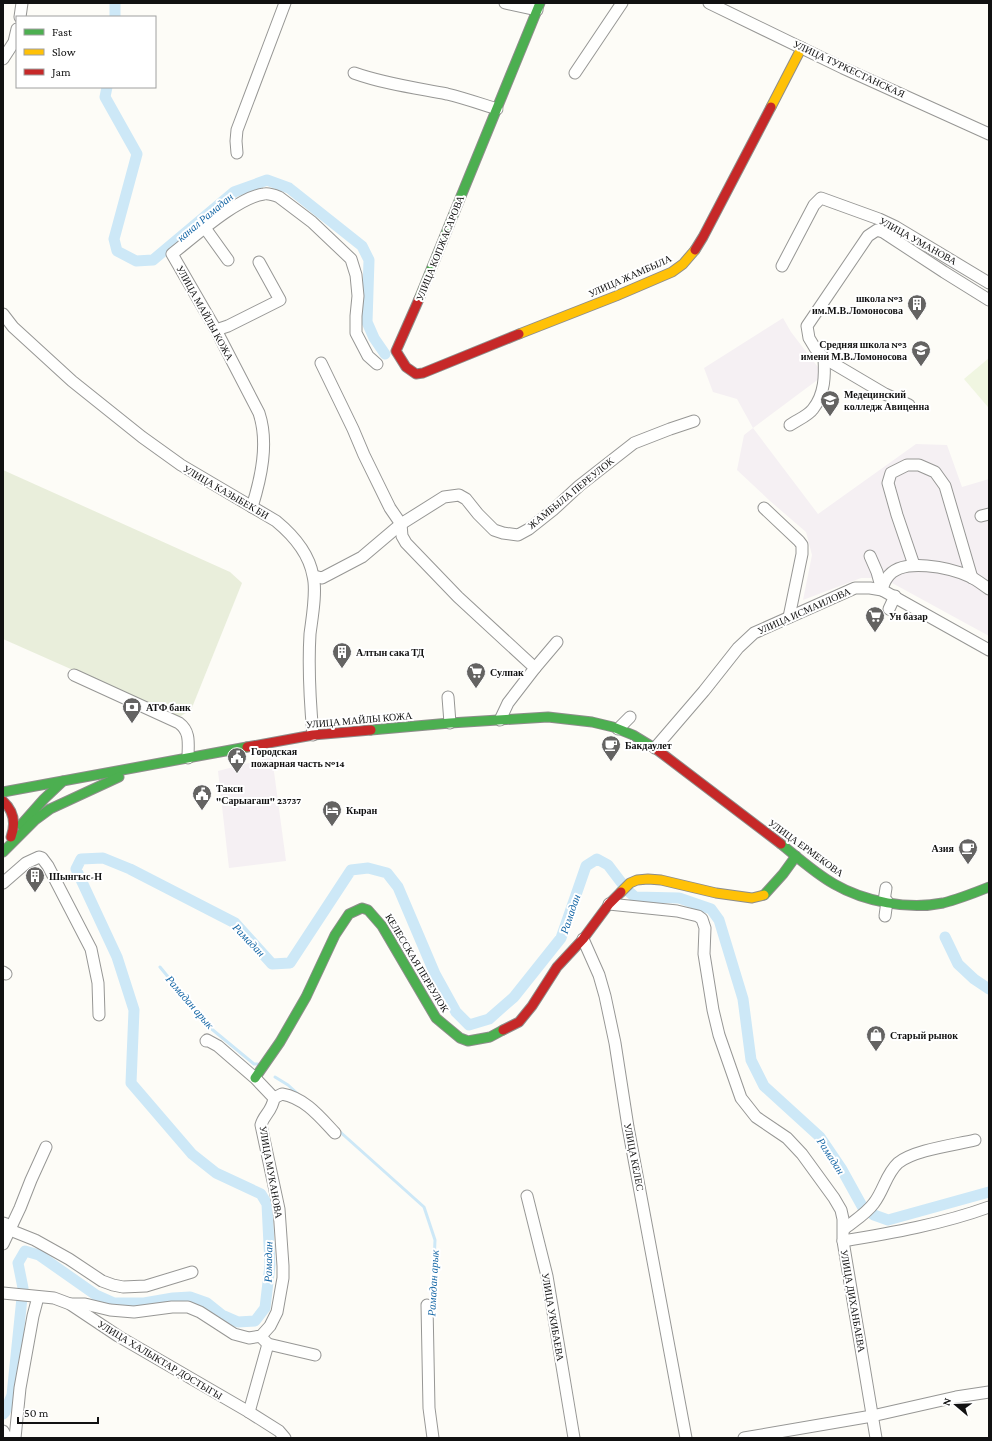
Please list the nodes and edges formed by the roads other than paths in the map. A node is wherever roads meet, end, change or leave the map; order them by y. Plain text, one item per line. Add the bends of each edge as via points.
1 (22, 3) edge
2 (285, 3) edge
3 (505, 3) edge
4 (622, 3) edge
5 (709, 3) edge
6 (538, 6) edge
7 (20, 16) edge
8 (16, 33) edge
9 (802, 47) junction
10 (3, 58) edge
11 (354, 73) dead end
12 (575, 73) dead end
13 (497, 109) junction
14 (989, 134) edge
15 (237, 153) dead end
16 (205, 228) junction
17 (228, 260) dead end
18 (259, 262) dead end
19 (782, 266) dead end
20 (989, 283) edge
21 (989, 300) edge
22 (3, 314) edge
23 (8, 327) edge
24 (216, 330) junction
25 (824, 358) junction
26 (321, 363) dead end
27 (377, 364) dead end
28 (423, 373) joint
29 (908, 405) dead end
30 (694, 422) dead end
31 (790, 425) dead end
32 (252, 507) junction
33 (764, 508) dead end
34 (401, 524) junction
35 (870, 556) dead end
36 (914, 565) junction
37 (314, 576) junction
38 (972, 578) junction
39 (989, 588) edge
40 (882, 590) junction
41 (895, 596) junction
42 (889, 609) dead end
43 (789, 618) junction
44 (558, 642) dead end
45 (989, 650) edge
46 (535, 668) junction
47 (74, 675) dead end
48 (448, 697) dead end
49 (630, 717) dead end
50 (500, 720) junction
51 (450, 723) junction
52 (618, 729) junction
53 (313, 735) junction
54 (655, 748) junction
55 (188, 758) junction
56 (131, 769) junction
57 (63, 781) junction
58 (3, 792) edge
59 (3, 801) edge
60 (11, 837) junction
61 (3, 851) edge
62 (796, 856) junction
63 (3, 883) edge
64 (989, 887) edge
65 (886, 888) dead end
66 (886, 901) junction
67 (609, 904) junction
68 (885, 916) dead end
69 (583, 939) junction
70 (99, 1015) dead end
71 (206, 1041) dead end
72 (255, 1078) junction
73 (274, 1098) junction
74 (336, 1133) dead end
75 (975, 1140) dead end
76 (46, 1146) dead end
77 (527, 1196) dead end
78 (989, 1207) edge
79 (6, 1226) edge
80 (844, 1229) junction
81 (842, 1241) junction
82 (3, 1244) edge
83 (192, 1272) dead end
84 (7, 1294) edge
85 (34, 1297) junction
86 (70, 1304) junction
87 (427, 1305) dead end
88 (264, 1340) junction
89 (315, 1355) dead end
90 (989, 1392) edge
91 (249, 1412) junction
92 (872, 1416) junction
93 (3, 1431) edge
94 (7, 1438) edge
95 (15, 1438) edge
96 (284, 1438) edge
97 (433, 1438) edge
98 (574, 1438) edge
99 (686, 1438) edge
100 (744, 1438) edge
101 (876, 1438) edge

1 - 7 street
2 - 15 street via 237,130
3 - 6 street
4 - 12 street
5 - 9 street, УЛИЦА ТУРКЕСТАНСКАЯ
6 - 13 street, УЛИЦА КОПЖАСАРОВА
8 - 10 street via 14,42
9 - 14 street, УЛИЦА ТУРКЕСТАНСКАЯ
9 - 28 street, УЛИЦА ЖАМБЫЛА via 703,237 694,252 682,264 672,272 616,296
11 - 13 street via 396,85 448,94
13 - 28 street, УЛИЦА КОПЖАСАРОВА via 418,302 396,348 406,367 416,374
16 - 17 street
16 - 24 street, УЛИЦА МАЙЛЫ КОЖА via 172,254
16 - 27 street, УЛИЦА МАЙЛЫ КОЖА via 234,207 264,194 279,197 312,222 351,259 358,296 356,333 368,356
18 - 24 street via 280,300
19 - 20 street, УЛИЦА УМАНОВА via 814,205 821,198 896,227
21 - 25 street via 877,230 868,236 807,326 809,338
22 - 23 street, УЛИЦА КАЗЫБЕК БИ
23 - 32 street, УЛИЦА КАЗЫБЕК БИ via 142,437 181,465
24 - 32 street, УЛИЦА МАЙЛЫ КОЖА via 263,424 262,466
25 - 29 street
25 - 31 street via 825,373 821,397 812,410
26 - 34 street via 390,508
30 - 34 street, ЖАМБЫЛА ПЕРЕУЛОК via 634,443 553,510 518,535 494,530 466,498 459,495 444,497
32 - 37 street, УЛИЦА КАЗЫБЕК БИ via 290,532 308,559
33 - 43 street via 802,545
34 - 37 street, ЖАМБЫЛА ПЕРЕУЛОК via 362,557 322,578
34 - 46 street via 402,536 406,543 503,640
35 - 40 street
36 - 38 street via 953,570
36 - 38 street via 888,483 891,473 907,465 919,465 935,472 945,486
36 - 40 street via 894,571 887,578
37 - 53 street, УЛИЦА КАЗЫБЕК БИ via 310,635
38 - 39 street
40 - 41 street, УЛИЦА ИСМАИЛОВА
40 - 43 street, УЛИЦА ИСМАИЛОВА via 855,588
41 - 42 street
41 - 45 street, УЛИЦА ИСМАИЛОВА
43 - 54 street, УЛИЦА ИСМАИЛОВА via 754,633 738,648
44 - 46 street
46 - 50 street via 508,703
47 - 55 street via 179,723 187,734
48 - 51 street
49 - 52 street
50 - 51 street, УЛИЦА МАЙЛЫ КОЖА
50 - 52 street, УЛИЦА МАЙЛЫ КОЖА via 548,717 599,723
51 - 53 street, УЛИЦА МАЙЛЫ КОЖА
52 - 54 street, УЛИЦА МАЙЛЫ КОЖА
53 - 55 street, УЛИЦА МАЙЛЫ КОЖА
54 - 62 street, УЛИЦА ЕРМЕКОВА
55 - 56 street, УЛИЦА МАЙЛЫ КОЖА
56 - 57 street, УЛИЦА МАЙЛЫ КОЖА
56 - 61 street via 115,780 50,809
57 - 58 street, УЛИЦА МАЙЛЫ КОЖА
57 - 60 street
59 - 60 street via 13,816 14,829
60 - 61 street
62 - 66 street, УЛИЦА ЕРМЕКОВА via 833,884 859,895
62 - 67 street via 785,879 765,895 752,898 648,879 630,883
63 - 70 street via 26,863 42,858 91,949 98,983
64 - 66 street, УЛИЦА ЕРМЕКОВА via 936,904 919,906
65 - 66 street
66 - 68 street
67 - 69 street
67 - 80 street, УЛИЦА ДИХАНБАЕВА via 677,911 702,919 705,928 704,954 713,1010 741,1098 756,1117 787,1138 802,1154 841,1210
69 - 72 street, КЕЛЕССКАЯ ПЕРЕУЛОК via 558,967 519,1022 490,1037 468,1041 460,1038 436,1018 374,916 368,910 356,910 349,914 335,935 306,997
69 - 99 street, УЛИЦА КЕЛЕС via 599,975 615,1043 628,1127
71 - 72 street via 218,1046
72 - 73 street
73 - 74 street via 282,1094 297,1098
73 - 88 street, УЛИЦА МУКАНОВА via 273,1106 261,1125 279,1209 283,1278 277,1312
75 - 80 street via 915,1154 899,1163 890,1172 874,1203
76 - 79 street via 20,1208
77 - 98 street, УЛИЦА УКИБАЕВА via 547,1276
78 - 81 street via 950,1220
79 - 82 street
79 - 83 street via 113,1285 146,1286
80 - 81 street, УЛИЦА ДИХАНБАЕВА
81 - 92 street, УЛИЦА ДИХАНБАЕВА
84 - 85 street
85 - 86 street, УЛИЦА ХАЛЫКТАР ДОСТЫГЫ via 54,1298
85 - 95 street
86 - 88 street via 134,1312 188,1307 234,1334
86 - 91 street, УЛИЦА ХАЛЫКТАР ДОСТЫГЫ via 118,1336
87 - 97 street via 429,1408
88 - 89 street
88 - 91 street
90 - 92 street
91 - 96 street, УЛИЦА ХАЛЫКТАР ДОСТЫГЫ via 279,1431
92 - 100 street
92 - 101 street, УЛИЦА ДИХАНБАЕВА
93 - 94 street

